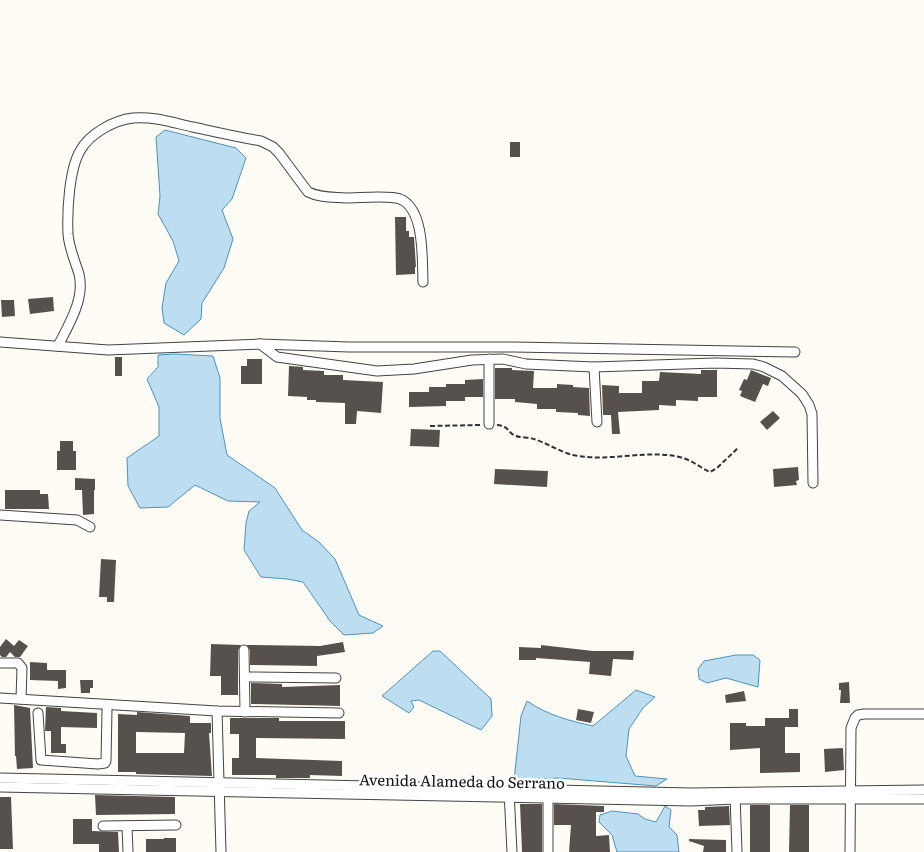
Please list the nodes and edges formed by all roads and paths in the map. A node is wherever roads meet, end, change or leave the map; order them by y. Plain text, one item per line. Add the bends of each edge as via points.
1 (423, 282) dead end
2 (0, 342) edge
3 (260, 344) junction
4 (58, 346) junction
5 (795, 352) dead end
6 (489, 359) junction
7 (594, 367) junction
8 (597, 422) dead end
9 (488, 424) junction
10 (430, 426) dead end
11 (739, 447) dead end
12 (813, 483) dead end
13 (0, 515) edge
14 (90, 528) dead end
15 (244, 650) dead end
16 (0, 663) edge
17 (244, 677) junction
18 (336, 678) dead end
19 (0, 698) edge
20 (21, 699) junction
21 (107, 710) dead end
22 (217, 711) junction
23 (245, 712) junction
24 (38, 713) dead end
25 (339, 713) dead end
26 (924, 714) edge
27 (70, 763) junction
28 (0, 778) edge
29 (69, 784) junction
30 (0, 787) edge
31 (218, 787) junction
32 (924, 790) edge
33 (509, 793) junction
34 (548, 793) junction
35 (735, 795) junction
36 (851, 795) junction
37 (924, 799) edge
38 (176, 825) dead end
39 (103, 826) dead end
40 (127, 826) junction
41 (128, 852) edge
42 (221, 852) edge
43 (512, 852) edge
44 (548, 852) edge
45 (737, 852) edge
46 (850, 852) edge

1 - 4 street via 419,224 413,211 400,199 313,194 308,192 273,146 158,119 134,118 105,128 88,140 79,152 68,201 68,235 81,294
2 - 4 street
3 - 4 street via 108,350
3 - 5 street
3 - 6 street via 277,357 377,371
6 - 7 street
6 - 9 street
7 - 8 street
7 - 12 street via 753,364 782,376 802,394 812,414
9 - 10 path
9 - 11 path via 504,426 516,436 529,437 572,454 615,458 642,454 668,456 685,459 710,472
13 - 14 street via 77,520
15 - 17 street
16 - 20 street via 18,663 22,668
17 - 18 street
17 - 23 street
19 - 20 street
20 - 22 street
21 - 27 street via 105,763
22 - 23 street
22 - 31 street
23 - 25 street
24 - 27 street via 40,758
26 - 36 street via 864,714 855,718 851,728
27 - 29 street
28 - 29 street, Avenida Alameda do Serrano
29 - 30 street, Avenida Alameda do Serrano
29 - 31 street, Avenida Alameda do Serrano
31 - 33 street, Avenida Alameda do Serrano
31 - 42 street
32 - 36 street, Avenida Alameda do Serrano
33 - 34 street, Avenida Alameda do Serrano
33 - 43 street
34 - 35 street, Avenida Alameda do Serrano
34 - 44 street
35 - 36 street, Avenida Alameda do Serrano
35 - 45 street
36 - 37 street, Avenida Alameda do Serrano
36 - 46 street
38 - 40 street
39 - 40 street
40 - 41 street

